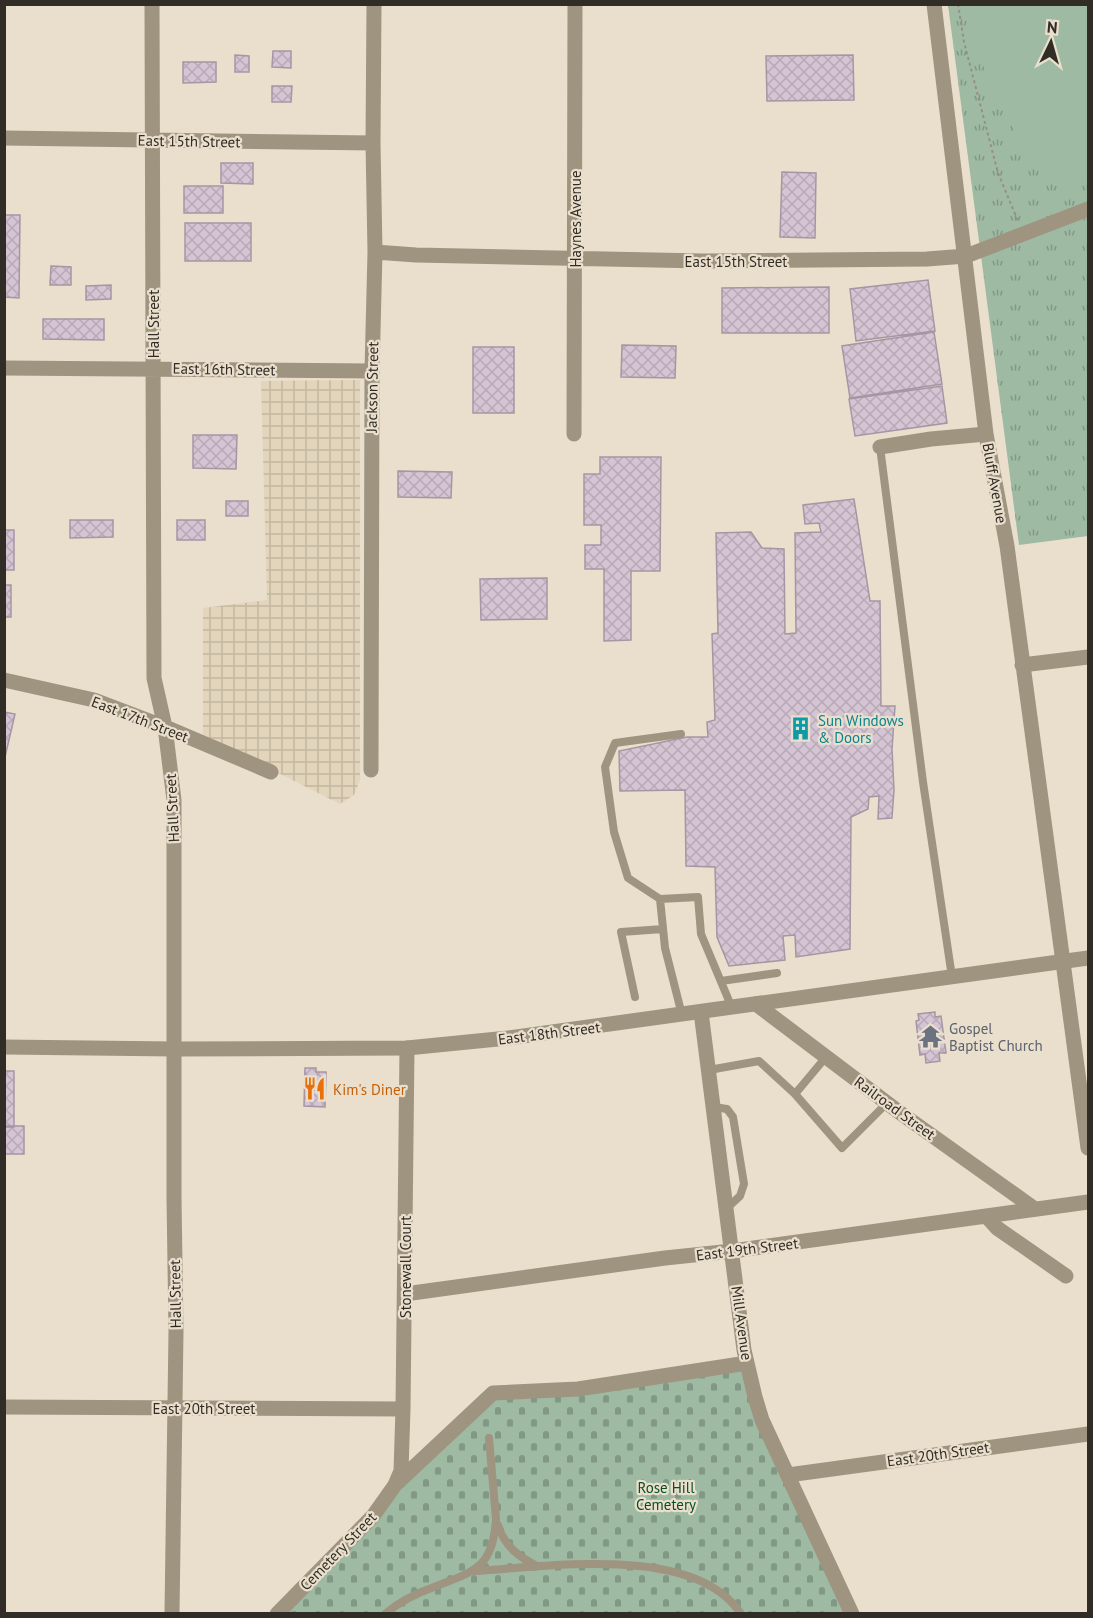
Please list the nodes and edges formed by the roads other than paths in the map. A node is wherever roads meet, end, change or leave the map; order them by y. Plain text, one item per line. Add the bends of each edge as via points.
1 (152, 4) edge
2 (374, 4) edge
3 (575, 4) edge
4 (934, 4) edge
5 (4, 138) edge
6 (153, 141) junction
7 (373, 143) junction
8 (1089, 209) edge
9 (375, 252) junction
10 (966, 256) junction
11 (574, 260) junction
12 (4, 368) edge
13 (153, 369) junction
14 (372, 370) junction
15 (574, 434) dead end
16 (986, 435) junction
17 (880, 447) joint
18 (1089, 657) edge
19 (1022, 665) junction
20 (4, 680) edge
21 (165, 727) junction
22 (681, 734) dead end
23 (370, 770) dead end
24 (271, 772) dead end
25 (660, 900) junction
26 (663, 929) junction
27 (1089, 958) edge
28 (1064, 961) junction
29 (777, 973) dead end
30 (952, 977) junction
31 (721, 981) junction
32 (635, 997) dead end
33 (756, 1004) junction
34 (732, 1008) junction
35 (701, 1012) junction
36 (682, 1015) junction
37 (4, 1047) edge
38 (406, 1048) junction
39 (176, 1049) junction
40 (826, 1057) junction
41 (709, 1070) junction
42 (795, 1095) junction
43 (887, 1103) junction
44 (1089, 1148) edge
45 (1089, 1202) edge
46 (1035, 1209) junction
47 (987, 1217) junction
48 (732, 1251) junction
49 (1066, 1276) dead end
50 (405, 1294) junction
51 (747, 1363) junction
52 (4, 1407) edge
53 (175, 1408) junction
54 (403, 1409) junction
55 (1089, 1434) edge
56 (489, 1438) dead end
57 (788, 1475) junction
58 (395, 1485) junction
59 (496, 1519) junction
60 (539, 1567) junction
61 (475, 1571) junction
62 (172, 1614) edge
63 (277, 1614) edge
64 (385, 1614) edge
65 (741, 1614) edge
66 (852, 1614) edge

1 - 6 street, Hall Street
2 - 7 street, Jackson Street
3 - 11 street, Haynes Avenue
4 - 10 street, Bluff Avenue
5 - 6 street, East 15th Street
6 - 7 street, East 15th Street
6 - 13 street, Hall Street
7 - 9 street, Jackson Street
8 - 10 street, East 15th Street
9 - 11 street, East 15th Street
9 - 14 street, Jackson Street
10 - 11 street, East 15th Street
10 - 16 street, Bluff Avenue
11 - 15 street, Haynes Avenue
12 - 13 street, East 16th Street
13 - 14 street, East 16th Street
13 - 21 street, Hall Street via 154,678
14 - 23 street, Jackson Street
16 - 17 street
16 - 19 street, Bluff Avenue via 1007,546
17 - 30 lane
18 - 19 street
19 - 28 street, Bluff Avenue
20 - 21 street, East 17th Street via 94,700
21 - 24 street, East 17th Street
21 - 39 street, Hall Street via 174,800
22 - 25 lane via 615,744 605,767 614,832 628,878
25 - 26 lane
25 - 31 lane via 698,897 701,934
26 - 32 lane via 621,932
26 - 36 lane
27 - 28 street, East 18th Street
28 - 30 street, East 18th Street
28 - 44 street, Bluff Avenue
29 - 31 lane
30 - 33 street, East 18th Street
31 - 34 lane
33 - 34 street, East 18th Street
33 - 40 street, Railroad Street
34 - 35 street, East 18th Street
35 - 36 street, East 18th Street
35 - 41 street, Mill Avenue
36 - 38 street, East 18th Street
37 - 39 street, East 18th Street
38 - 39 street, East 18th Street
38 - 50 street, Stonewall Court
39 - 53 street, Hall Street
40 - 42 lane
40 - 43 street, Railroad Street
41 - 42 lane via 759,1061
41 - 48 street, Mill Avenue
42 - 43 lane via 842,1148
43 - 46 street, Railroad Street
45 - 46 street, East 19th Street
46 - 47 street, East 19th Street
47 - 48 street, East 19th Street
47 - 49 street
48 - 50 street, East 19th Street
48 - 51 street, Mill Avenue
50 - 54 street, Stonewall Court
51 - 57 street, Mill Avenue via 762,1420
51 - 58 street via 578,1389 492,1392
52 - 53 street, East 20th Street
53 - 54 street, East 20th Street
53 - 62 street, Hall Street
54 - 58 street, Stonewall Court via 401,1471
55 - 57 street, East 20th Street
56 - 59 lane
57 - 66 street, Mill Avenue
58 - 63 street, Cemetery Street via 373,1516
59 - 60 lane via 511,1550
59 - 61 lane via 492,1545
60 - 61 lane
60 - 65 lane via 595,1564 679,1572 726,1594
61 - 64 lane via 411,1597

